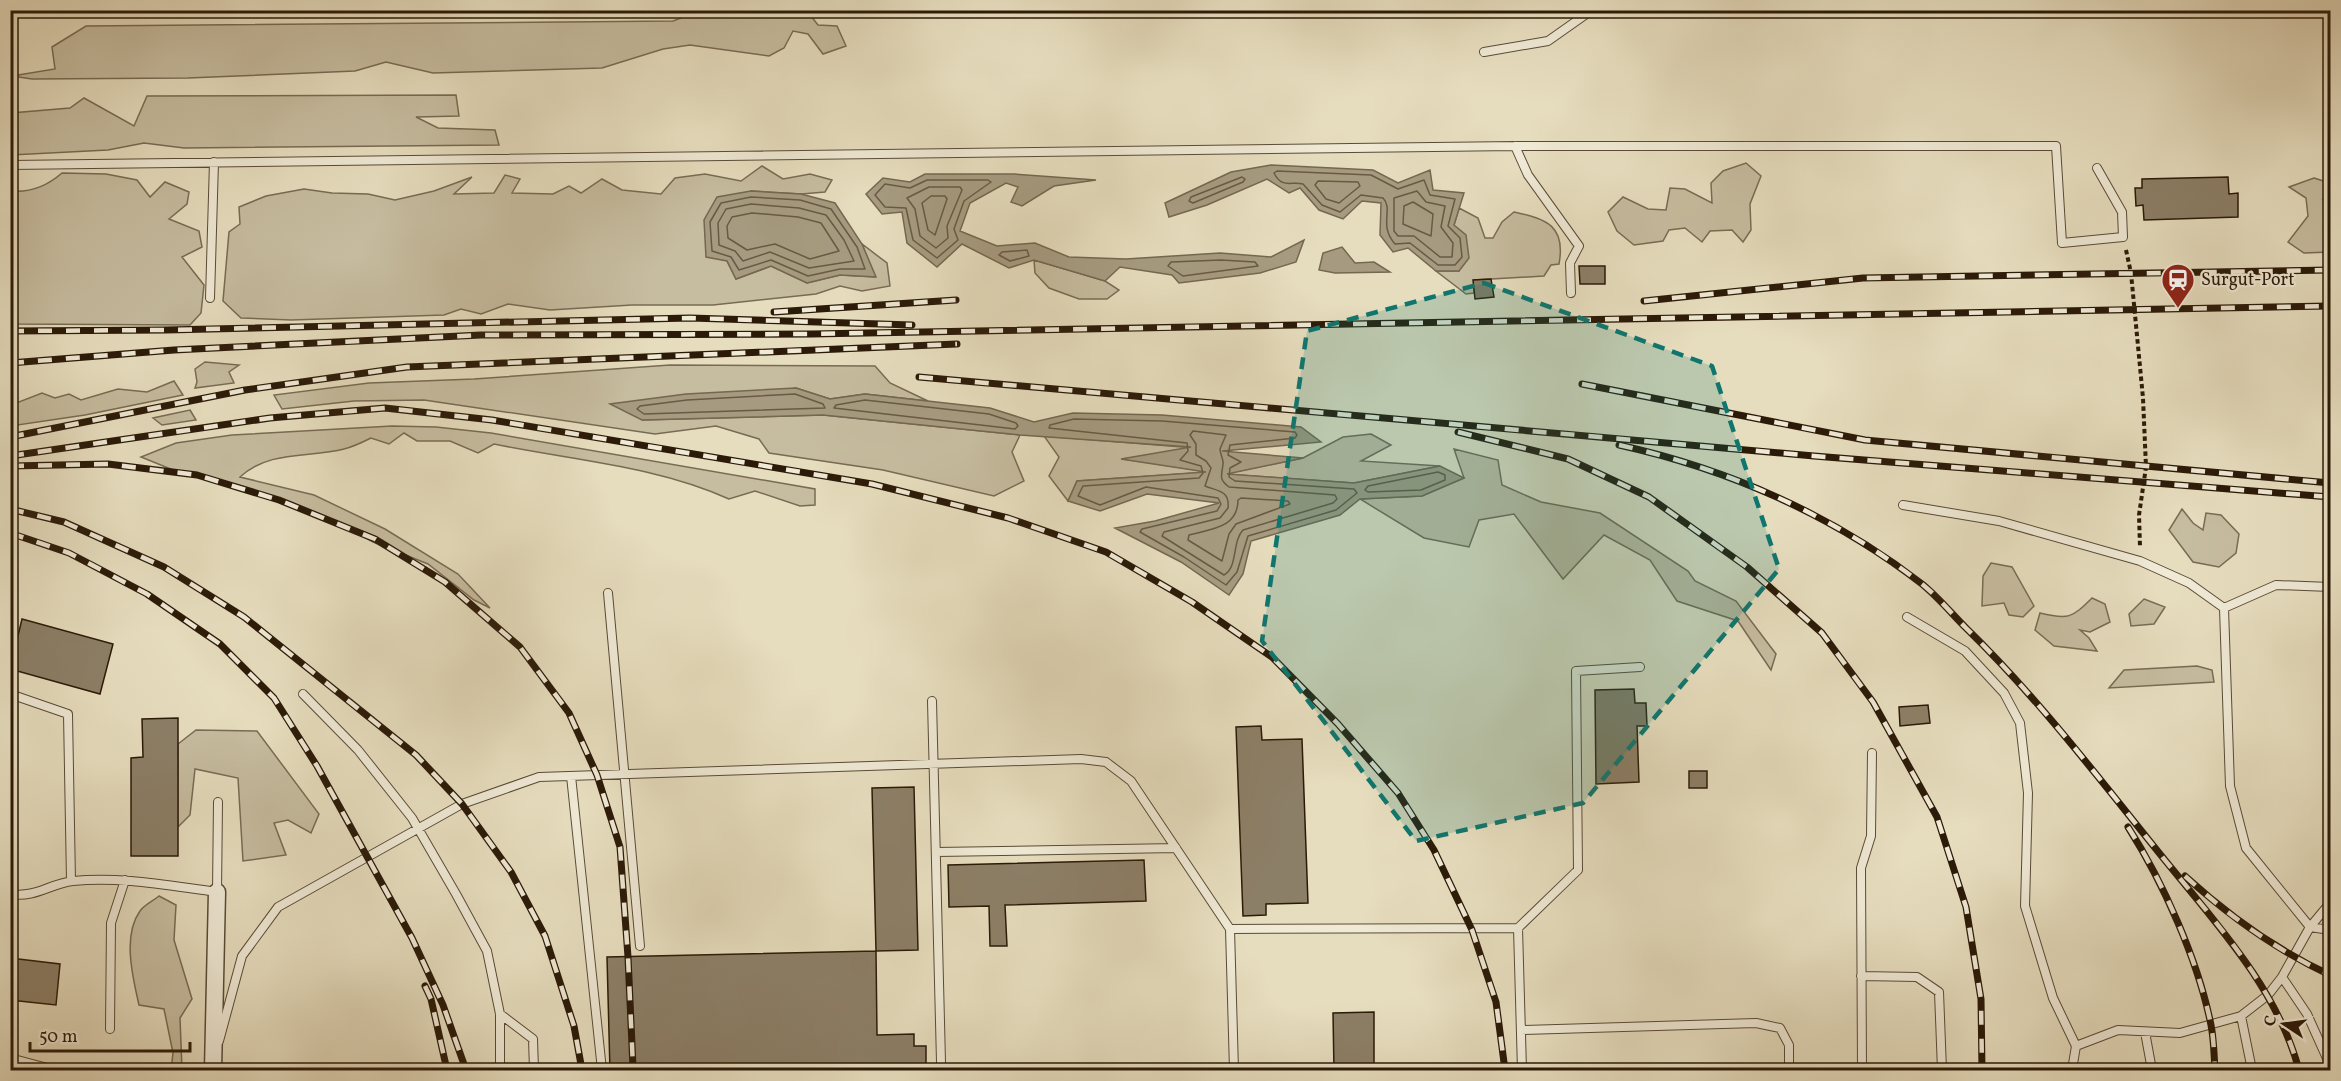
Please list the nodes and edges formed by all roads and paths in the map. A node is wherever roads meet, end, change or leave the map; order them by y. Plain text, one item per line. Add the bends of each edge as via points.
1 (1592, 10) edge
2 (1484, 52) dead end
3 (1515, 146) junction
4 (214, 162) junction
5 (10, 165) edge
6 (2097, 168) dead end
7 (2123, 237) junction
8 (1571, 293) dead end
9 (210, 298) dead end
10 (1903, 505) dead end
11 (2140, 561) junction
12 (2331, 587) edge
13 (608, 593) dead end
14 (2224, 608) junction
15 (1907, 617) dead end
16 (1640, 667) dead end
17 (10, 694) edge
18 (303, 694) dead end
19 (932, 701) dead end
20 (1872, 753) dead end
21 (934, 763) junction
22 (623, 774) junction
23 (571, 776) junction
24 (218, 802) dead end
25 (417, 828) junction
26 (1176, 848) junction
27 (936, 852) junction
28 (125, 880) junction
29 (71, 881) junction
30 (217, 892) junction
31 (10, 894) edge
32 (2331, 903) edge
33 (2310, 927) junction
34 (1518, 928) junction
35 (1230, 929) junction
36 (2331, 930) edge
37 (640, 946) dead end
38 (1861, 976) junction
39 (2282, 977) junction
40 (500, 1014) junction
41 (2241, 1016) junction
42 (110, 1029) dead end
43 (1521, 1030) junction
44 (2145, 1032) junction
45 (2076, 1046) junction
46 (10, 1058) edge
47 (941, 1062) dead end
48 (2331, 1065) edge
49 (213, 1067) edge
50 (55, 1071) edge
51 (500, 1071) edge
52 (534, 1071) edge
53 (602, 1071) edge
54 (1234, 1071) edge
55 (1522, 1071) edge
56 (1789, 1071) edge
57 (1862, 1071) edge
58 (1942, 1071) edge
59 (2072, 1071) edge
60 (2152, 1071) edge
61 (2252, 1071) edge

1 - 2 lane via 1548,41
3 - 4 lane
3 - 7 lane via 2056,146 2062,243
3 - 8 lane via 1528,175 1579,246 1570,263
4 - 5 lane
4 - 9 lane
6 - 7 lane via 2122,212
7 - 11 path via 2131,273 2143,399 2146,467 2139,515
10 - 11 lane via 1999,521
11 - 14 lane via 2189,583
12 - 14 lane via 2276,585
13 - 22 lane
14 - 33 lane via 2230,786 2246,848
15 - 45 lane via 1965,651 2004,693 2020,723 2028,793 2025,906 2053,998
16 - 34 lane via 1576,670 1578,870
17 - 29 lane via 68,714
18 - 25 lane via 358,750
19 - 21 lane
20 - 38 lane via 1871,836 1861,868
21 - 22 lane
21 - 26 lane via 1081,759 1106,762 1131,781
21 - 27 lane
22 - 23 lane
22 - 37 lane
23 - 25 lane via 539,777 462,804
23 - 53 lane
24 - 30 lane
25 - 40 lane via 487,951
25 - 49 lane via 278,908 242,956
26 - 27 lane
26 - 35 lane
27 - 47 lane
28 - 29 lane
28 - 30 lane
28 - 42 lane via 111,922
29 - 31 lane via 27,896
30 - 49 street
32 - 33 lane
33 - 36 lane
33 - 39 lane
34 - 35 lane
34 - 43 lane
35 - 54 lane
38 - 57 lane
38 - 58 lane via 1917,977 1939,992
39 - 41 lane via 2268,995
39 - 48 lane via 2307,1014
40 - 51 lane
40 - 52 lane via 533,1039
41 - 44 lane via 2180,1033
41 - 61 lane
43 - 55 lane
43 - 56 lane via 1756,1023 1780,1028 1789,1045
44 - 45 lane via 2118,1030
44 - 60 lane
45 - 59 lane
46 - 50 lane

